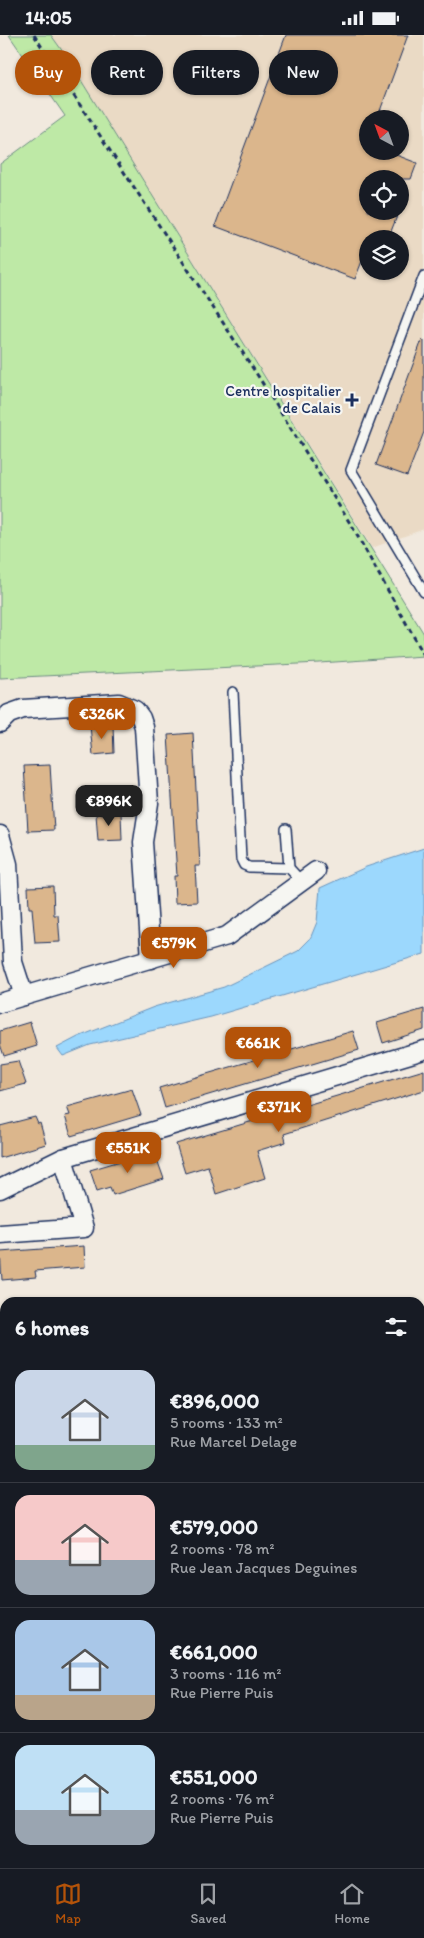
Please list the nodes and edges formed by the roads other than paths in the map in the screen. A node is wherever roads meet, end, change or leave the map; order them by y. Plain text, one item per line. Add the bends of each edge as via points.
1 (424, 276) edge
2 (424, 593) edge
3 (233, 692) dead end
4 (0, 723) edge
5 (286, 829) dead end
6 (0, 835) edge
7 (289, 868) junction
8 (316, 871) dead end
9 (302, 882) junction
10 (151, 959) junction
11 (24, 996) junction
12 (0, 1003) edge
13 (424, 1050) edge
14 (63, 1159) junction
15 (0, 1189) edge
16 (0, 1234) edge

1 - 2 lane via 351,470
3 - 7 lane via 241,859 249,867
4 - 10 street via 23,709 119,703 131,707 141,718 149,803 144,843
5 - 7 lane
6 - 11 street via 8,864 13,962
7 - 9 lane
8 - 9 street
9 - 10 street via 227,936
10 - 11 street
11 - 12 street
13 - 14 street
14 - 15 street
14 - 16 street via 84,1228

